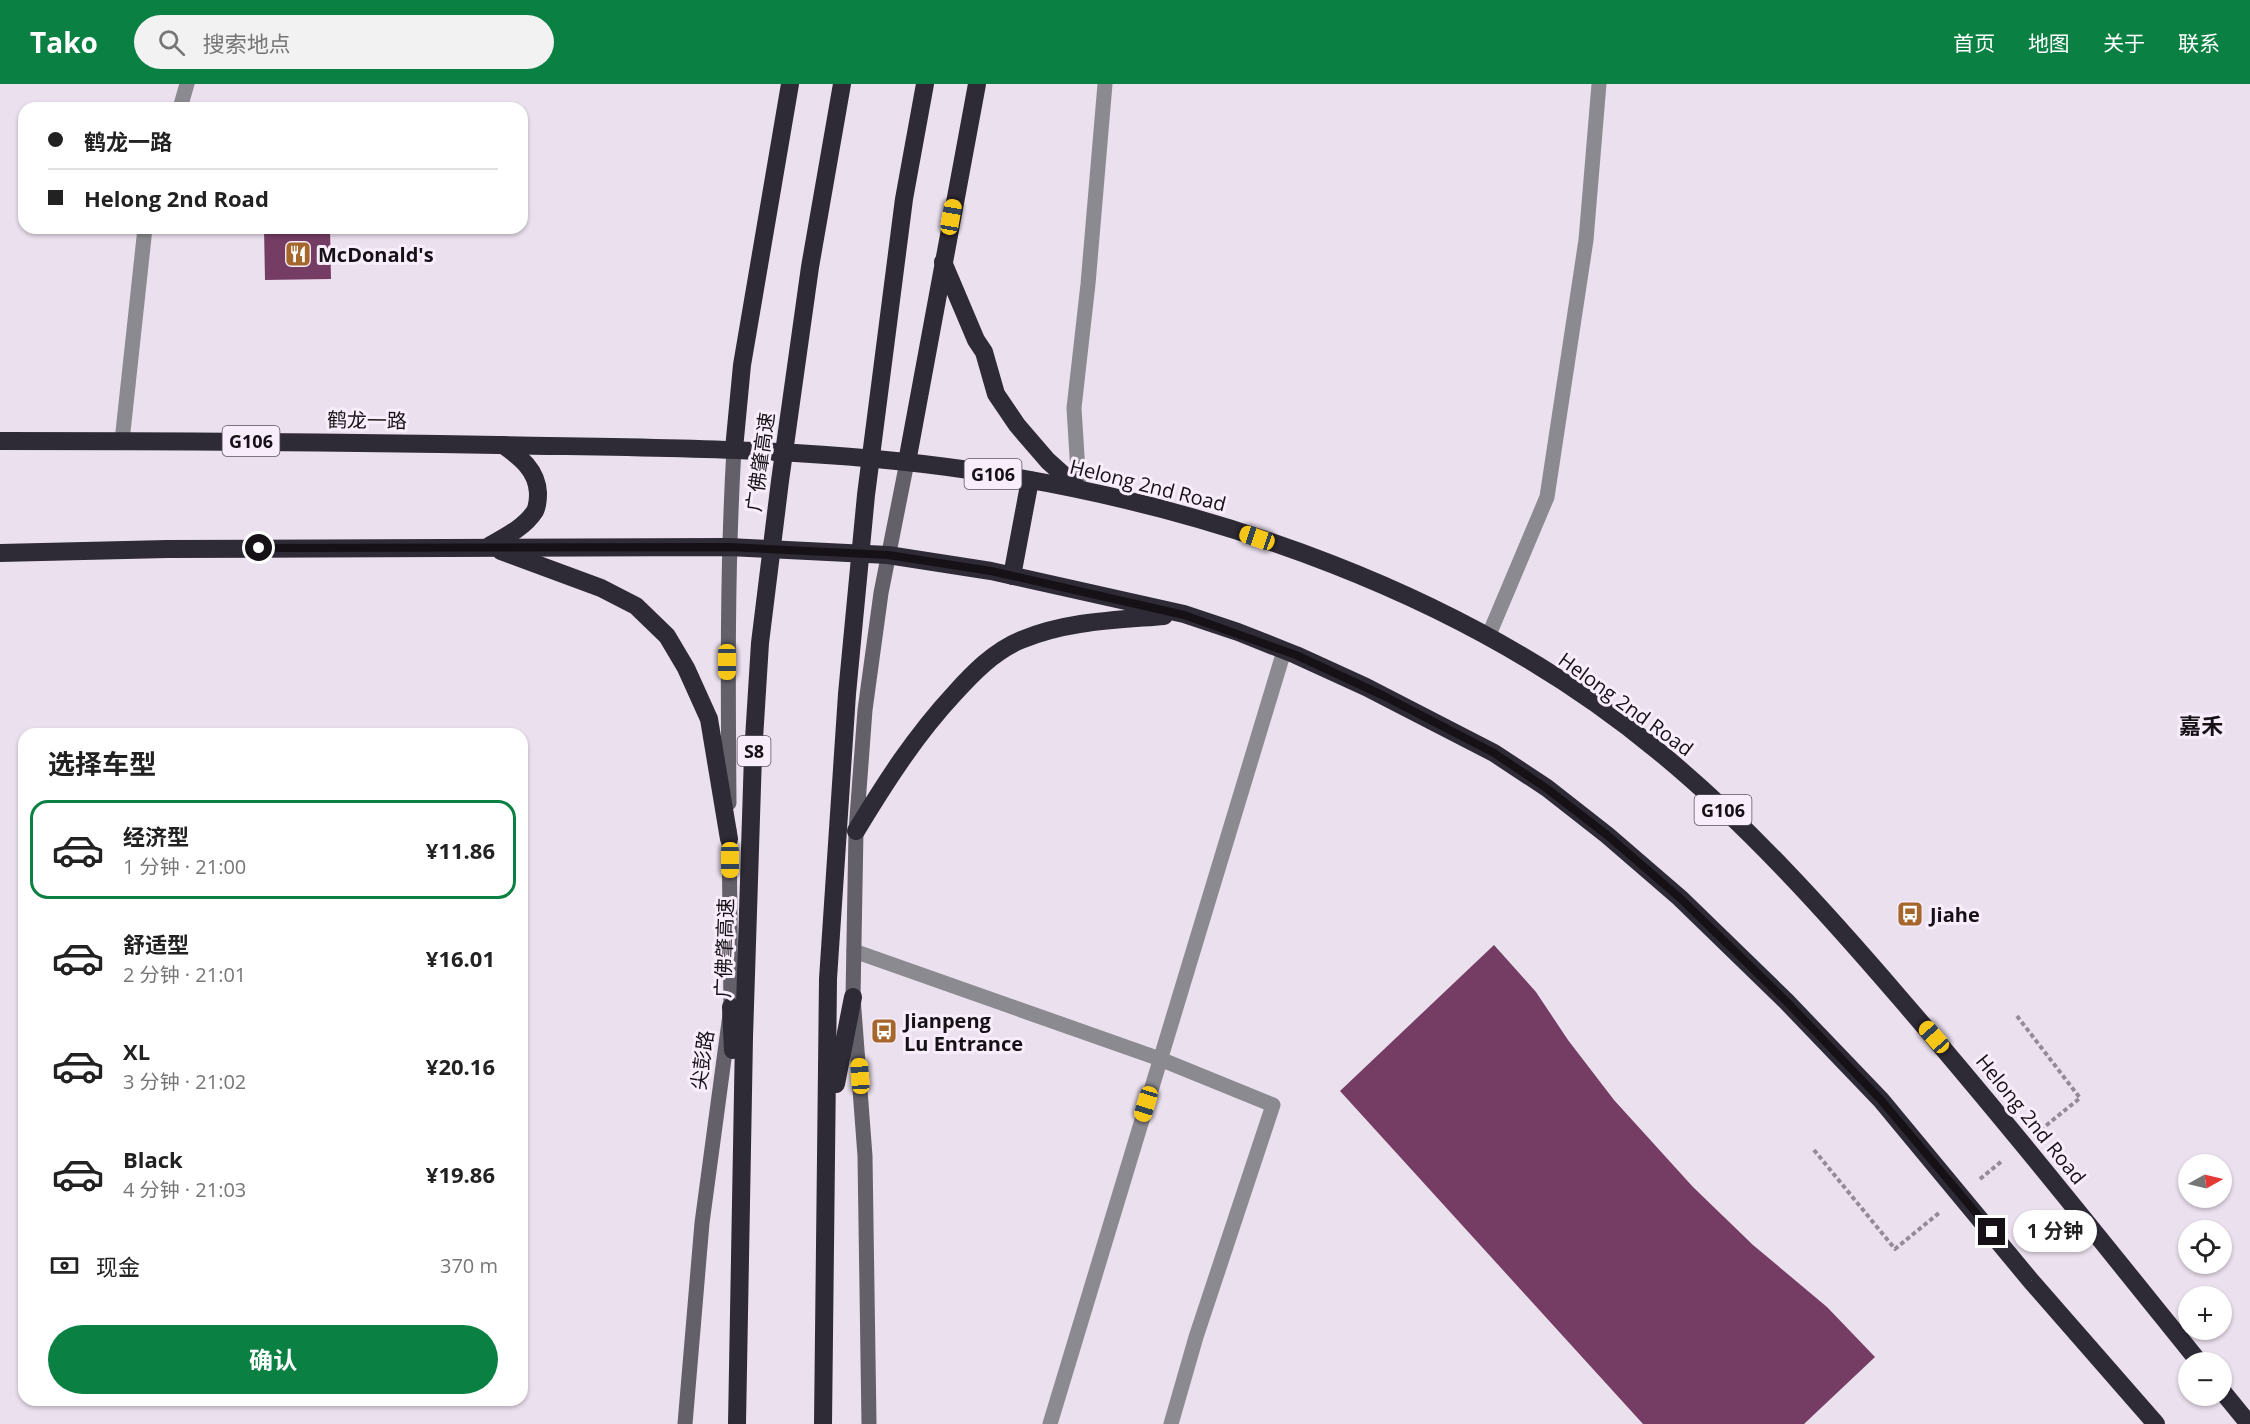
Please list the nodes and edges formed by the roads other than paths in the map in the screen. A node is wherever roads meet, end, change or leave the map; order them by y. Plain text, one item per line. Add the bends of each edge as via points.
1 (187, 84) edge
2 (790, 84) edge
3 (842, 84) edge
4 (925, 84) edge
5 (977, 84) edge
6 (1105, 84) edge
7 (1599, 84) edge
8 (182, 102) edge
9 (144, 234) edge
10 (943, 262) junction
11 (0, 441) edge
12 (122, 441) junction
13 (502, 445) junction
14 (734, 448) junction
15 (907, 462) junction
16 (1030, 480) junction
17 (1079, 488) junction
18 (488, 547) junction
19 (728, 547) junction
20 (0, 553) edge
21 (888, 555) junction
22 (1012, 576) junction
23 (1184, 615) junction
24 (1488, 637) junction
25 (1284, 651) junction
26 (856, 831) junction
27 (729, 838) junction
28 (854, 951) junction
29 (853, 997) junction
30 (731, 1007) junction
31 (1160, 1059) junction
32 (2191, 1352) edge
33 (2232, 1403) edge
34 (2244, 1417) edge
35 (685, 1424) edge
36 (736, 1424) edge
37 (821, 1424) edge
38 (869, 1424) edge
39 (1050, 1424) edge
40 (1172, 1424) edge
41 (2156, 1424) edge

1 - 8 street
2 - 14 highway via 744,356
3 - 36 highway, 广佛肇高速 / S8 via 810,267 760,643 744,1025
4 - 37 highway via 900,235 866,495 847,694 828,979
5 - 10 highway
6 - 17 street via 1074,408
7 - 24 street via 1586,240 1547,496
9 - 12 street
10 - 15 highway
10 - 17 highway via 984,352 996,394 1048,461
11 - 12 highway, 鹤龙一路 / G106
12 - 13 highway, 鹤龙一路 / G106
13 - 14 highway, 鹤龙一路 / G106
13 - 18 highway via 532,471 538,496 536,510
14 - 15 highway, G106
14 - 19 main road, 尖彭路
15 - 16 highway, Helong 2nd Road / G106
15 - 21 main road
16 - 17 highway, Helong 2nd Road / G106
16 - 22 highway
17 - 24 highway, Helong 2nd Road / G106 via 1215,524 1289,549 1413,599
18 - 19 highway
18 - 20 highway
18 - 27 highway via 601,588 636,606 667,636 709,719
19 - 21 highway
19 - 27 main road, 尖彭路
21 - 22 highway
21 - 26 main road via 865,710
22 - 23 highway
23 - 25 highway
23 - 26 highway via 1091,622 1056,629 1020,640 987,661 926,725
24 - 32 highway, Helong 2nd Road / G106 via 1570,686 1658,750 1785,872 1948,1053
25 - 31 street
25 - 41 highway via 1366,687 1494,753 1607,835 1680,898 1881,1100
26 - 28 main road
27 - 30 main road, 尖彭路
28 - 29 main road
28 - 31 street
29 - 37 highway via 836,1079 829,1158
29 - 38 main road via 865,1156
30 - 35 main road, 尖彭路 via 702,1223
30 - 36 highway via 738,1213
31 - 39 street
31 - 40 street via 1273,1105 1196,1337
33 - 34 highway

